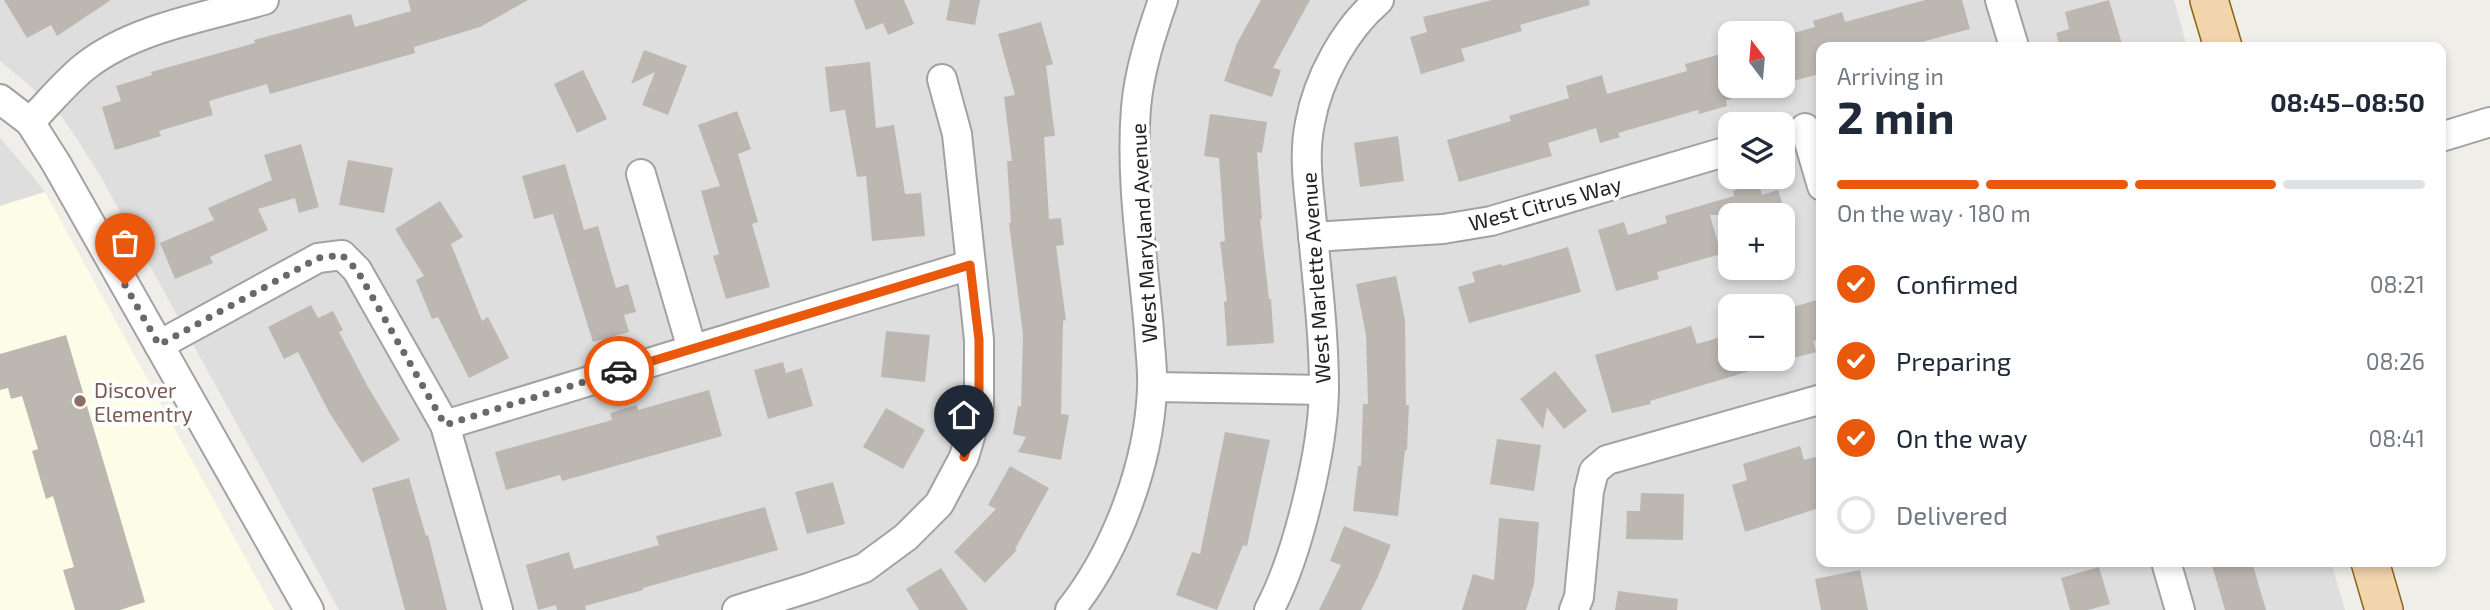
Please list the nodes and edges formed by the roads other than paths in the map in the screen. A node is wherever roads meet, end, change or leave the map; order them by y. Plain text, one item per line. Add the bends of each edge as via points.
1 (264, 0) edge
2 (1163, 0) edge
3 (1380, 0) edge
4 (2000, 0) edge
5 (2209, 0) edge
6 (2013, 42) edge
7 (2222, 42) edge
8 (942, 79) dead end
9 (0, 99) edge
10 (30, 122) junction
11 (2490, 122) edge
12 (1803, 128) edge
13 (2446, 135) edge
14 (1718, 154) edge
15 (1816, 168) edge
16 (641, 174) dead end
17 (1313, 237) junction
18 (970, 265) junction
19 (159, 345) junction
20 (692, 349) junction
21 (1153, 387) junction
22 (1324, 390) junction
23 (1816, 401) edge
24 (445, 425) junction
25 (2167, 567) edge
26 (2371, 567) edge
27 (309, 610) edge
28 (498, 610) edge
29 (737, 610) edge
30 (1070, 610) edge
31 (1269, 610) edge
32 (1574, 610) edge
33 (2179, 610) edge
34 (2384, 610) edge

1 - 10 street via 136,36 114,47 86,66
2 - 21 street, West Maryland Avenue via 1136,107 1138,220
3 - 17 street, West Marlette Avenue via 1365,12 1341,46 1321,84 1309,124 1307,169
4 - 6 street
5 - 7 main road
8 - 18 street via 957,134
9 - 10 street
10 - 19 street
11 - 13 street
12 - 15 street
14 - 17 street, West Citrus Way via 1491,221 1443,229
16 - 20 street
17 - 22 street, West Marlette Avenue
18 - 20 street
18 - 29 street via 979,340 979,407 964,457 939,505 864,568
19 - 24 street via 318,258 342,255 357,270
19 - 27 street
20 - 24 street
21 - 22 street
21 - 30 street, West Maryland Avenue via 1140,469 1103,558
22 - 31 street, West Marlette Avenue via 1315,461 1297,539
23 - 32 street via 1607,460 1594,471
24 - 28 street
25 - 33 street
26 - 34 main road

